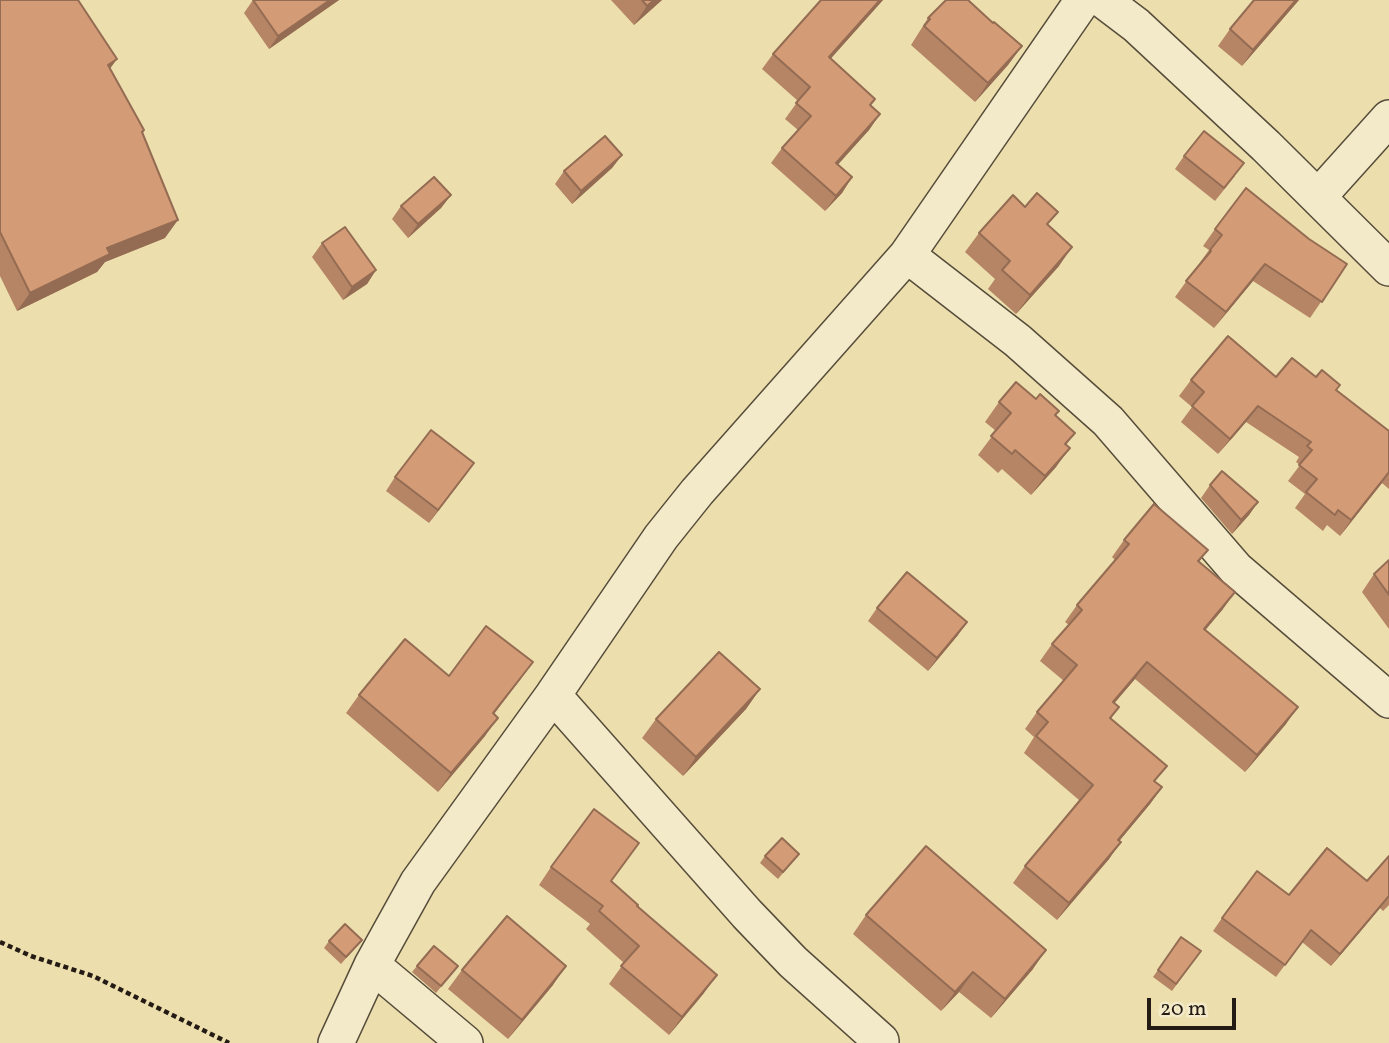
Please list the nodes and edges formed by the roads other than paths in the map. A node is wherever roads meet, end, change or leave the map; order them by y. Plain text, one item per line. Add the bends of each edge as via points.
1 (1083, 0) edge
2 (1103, 0) edge
3 (1389, 118) edge
4 (1318, 197) junction
5 (907, 255) junction
6 (1389, 268) edge
7 (553, 695) junction
8 (1389, 700) edge
9 (372, 965) junction
10 (881, 1041) dead end
11 (336, 1043) edge
12 (465, 1043) edge

1 - 5 street
2 - 4 street via 1136,25
3 - 4 street
4 - 6 street
5 - 7 street via 696,492
5 - 8 street via 1018,341 1108,421 1236,569
7 - 9 street via 418,882
7 - 10 street via 747,915
9 - 11 street
9 - 12 street

